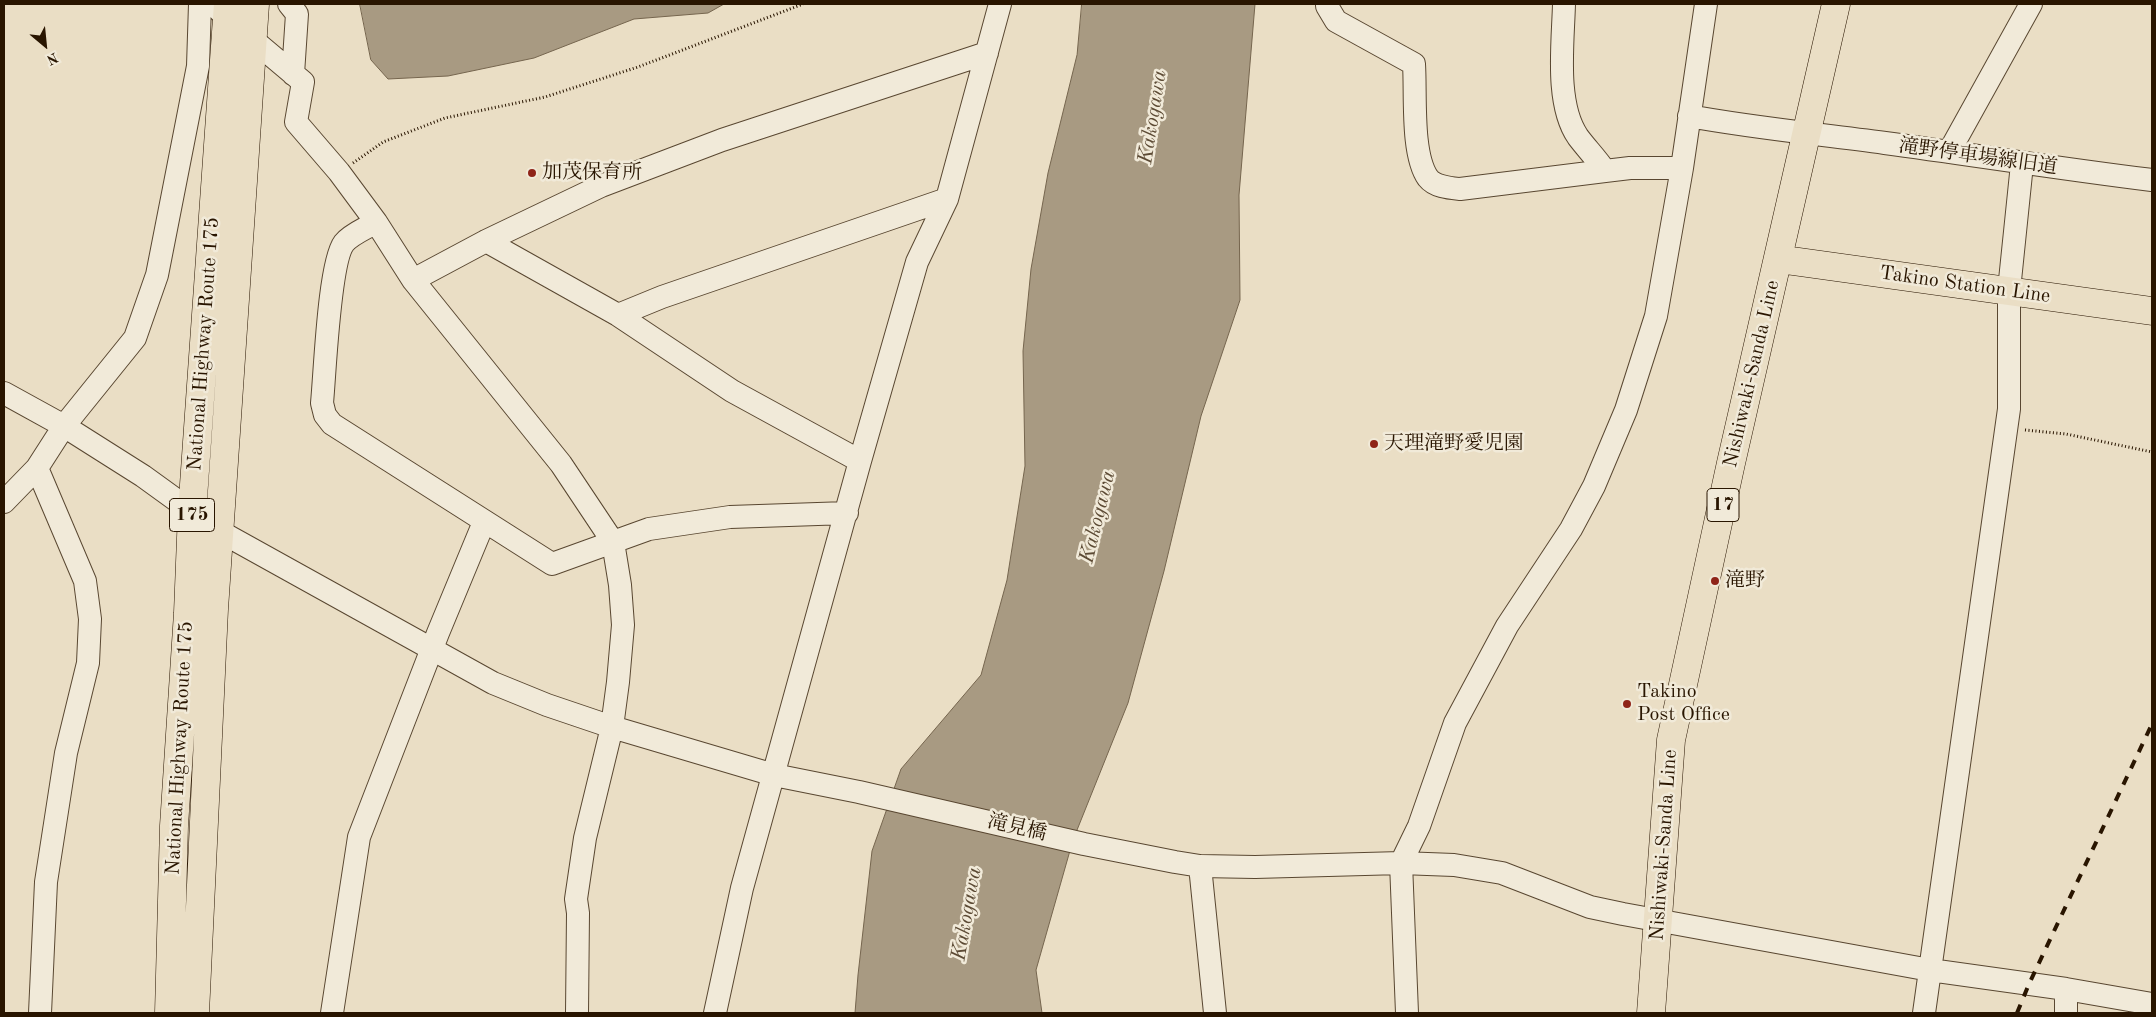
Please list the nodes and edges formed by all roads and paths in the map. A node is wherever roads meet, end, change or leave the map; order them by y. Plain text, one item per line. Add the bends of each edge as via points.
1 (200, 4) edge
2 (255, 4) edge
3 (288, 4) edge
4 (803, 4) edge
5 (1000, 4) edge
6 (1327, 4) edge
7 (1564, 4) edge
8 (1706, 4) edge
9 (1836, 4) edge
10 (2030, 4) edge
11 (223, 9) edge
12 (253, 40) junction
13 (987, 53) junction
14 (293, 74) junction
15 (1689, 116) junction
16 (1805, 132) junction
17 (1949, 152) junction
18 (2022, 164) junction
19 (1682, 168) junction
20 (1605, 171) junction
21 (339, 172) junction
22 (2152, 180) edge
23 (947, 200) junction
24 (376, 222) junction
25 (486, 241) junction
26 (1778, 259) junction
27 (413, 280) junction
28 (2009, 290) junction
29 (2152, 311) edge
30 (618, 315) junction
31 (4, 393) edge
32 (64, 426) junction
33 (2006, 428) junction
34 (2152, 452) edge
35 (860, 461) junction
36 (37, 468) junction
37 (4, 502) edge
38 (192, 513) junction
39 (847, 513) junction
40 (484, 522) junction
41 (219, 531) junction
42 (613, 542) junction
43 (433, 650) junction
44 (612, 727) junction
45 (774, 775) junction
46 (1401, 863) junction
47 (1200, 866) junction
48 (1659, 919) junction
49 (1930, 970) junction
50 (2066, 989) junction
51 (2152, 1004) edge
52 (40, 1013) edge
53 (169, 1013) edge
54 (196, 1013) edge
55 (332, 1013) edge
56 (578, 1013) edge
57 (715, 1013) edge
58 (1215, 1013) edge
59 (1407, 1013) edge
60 (1652, 1013) edge
61 (1924, 1013) edge
62 (2066, 1013) edge

1 - 32 street via 198,66 157,275 135,338
2 - 12 main road, National Highway Route 175 / 175
3 - 14 street via 297,14
4 - 21 path via 638,67 545,97 445,118 383,142
5 - 13 street
6 - 20 street via 1336,20 1414,64 1418,156 1429,179 1444,187 1460,189
7 - 20 street via 1563,82 1567,113 1578,137
8 - 15 street
9 - 16 main road, Nishiwaki-Sanda Line / 17
10 - 17 street
11 - 12 street
11 - 38 main road, National Highway Route 175 / 175
12 - 14 street
12 - 41 main road, National Highway Route 175 / 175
13 - 23 street
13 - 25 street via 722,140 601,186
14 - 21 street via 304,82 296,122
15 - 16 street, 滝野停車場線旧道 via 1742,126
15 - 19 street
16 - 17 street, 滝野停車場線旧道
16 - 26 main road, Nishiwaki-Sanda Line / 17
17 - 18 street, 滝野停車場線旧道
18 - 22 street, 滝野停車場線旧道
18 - 28 street
19 - 20 street
19 - 46 street via 1656,316 1626,410 1572,529 1507,626 1455,723 1419,826
21 - 24 street
23 - 30 street
23 - 35 street via 917,262
24 - 27 street
24 - 40 street via 344,242 338,256 322,403 325,415 332,424
25 - 27 street
25 - 30 street
26 - 28 main road, Takino Station Line
26 - 48 main road, Nishiwaki-Sanda Line / 17 via 1671,740
27 - 42 street via 561,464
28 - 29 main road, Takino Station Line
28 - 33 street via 2009,409
30 - 35 street via 732,391
31 - 32 street, 滝見橋
32 - 36 street
32 - 38 street, 滝見橋 via 143,476
33 - 34 path via 2066,434
33 - 49 street
35 - 39 street
36 - 37 street
36 - 52 street via 83,574 90,619 88,663 66,753 46,882
38 - 41 street, 滝見橋
38 - 53 main road, National Highway Route 175 / 175 via 174,826
39 - 42 street via 730,517 649,529
39 - 45 street
40 - 42 street via 552,564
40 - 43 street
41 - 43 street, 滝見橋
41 - 54 main road, National Highway Route 175 / 175
42 - 44 street via 623,625
43 - 44 street, 滝見橋 via 493,683
43 - 55 street via 359,837
44 - 45 street, 滝見橋
44 - 56 street via 585,838 576,899
45 - 47 street, 滝見橋 via 1084,844
45 - 57 street via 742,888
46 - 47 street, 滝見橋
46 - 48 street, 滝見橋 via 1454,865 1502,873 1590,907
46 - 59 street
47 - 58 street
48 - 49 street, 滝見橋
48 - 60 main road, Nishiwaki-Sanda Line / 17
49 - 50 street, 滝見橋
49 - 61 street
50 - 51 street, 滝見橋
50 - 62 street

